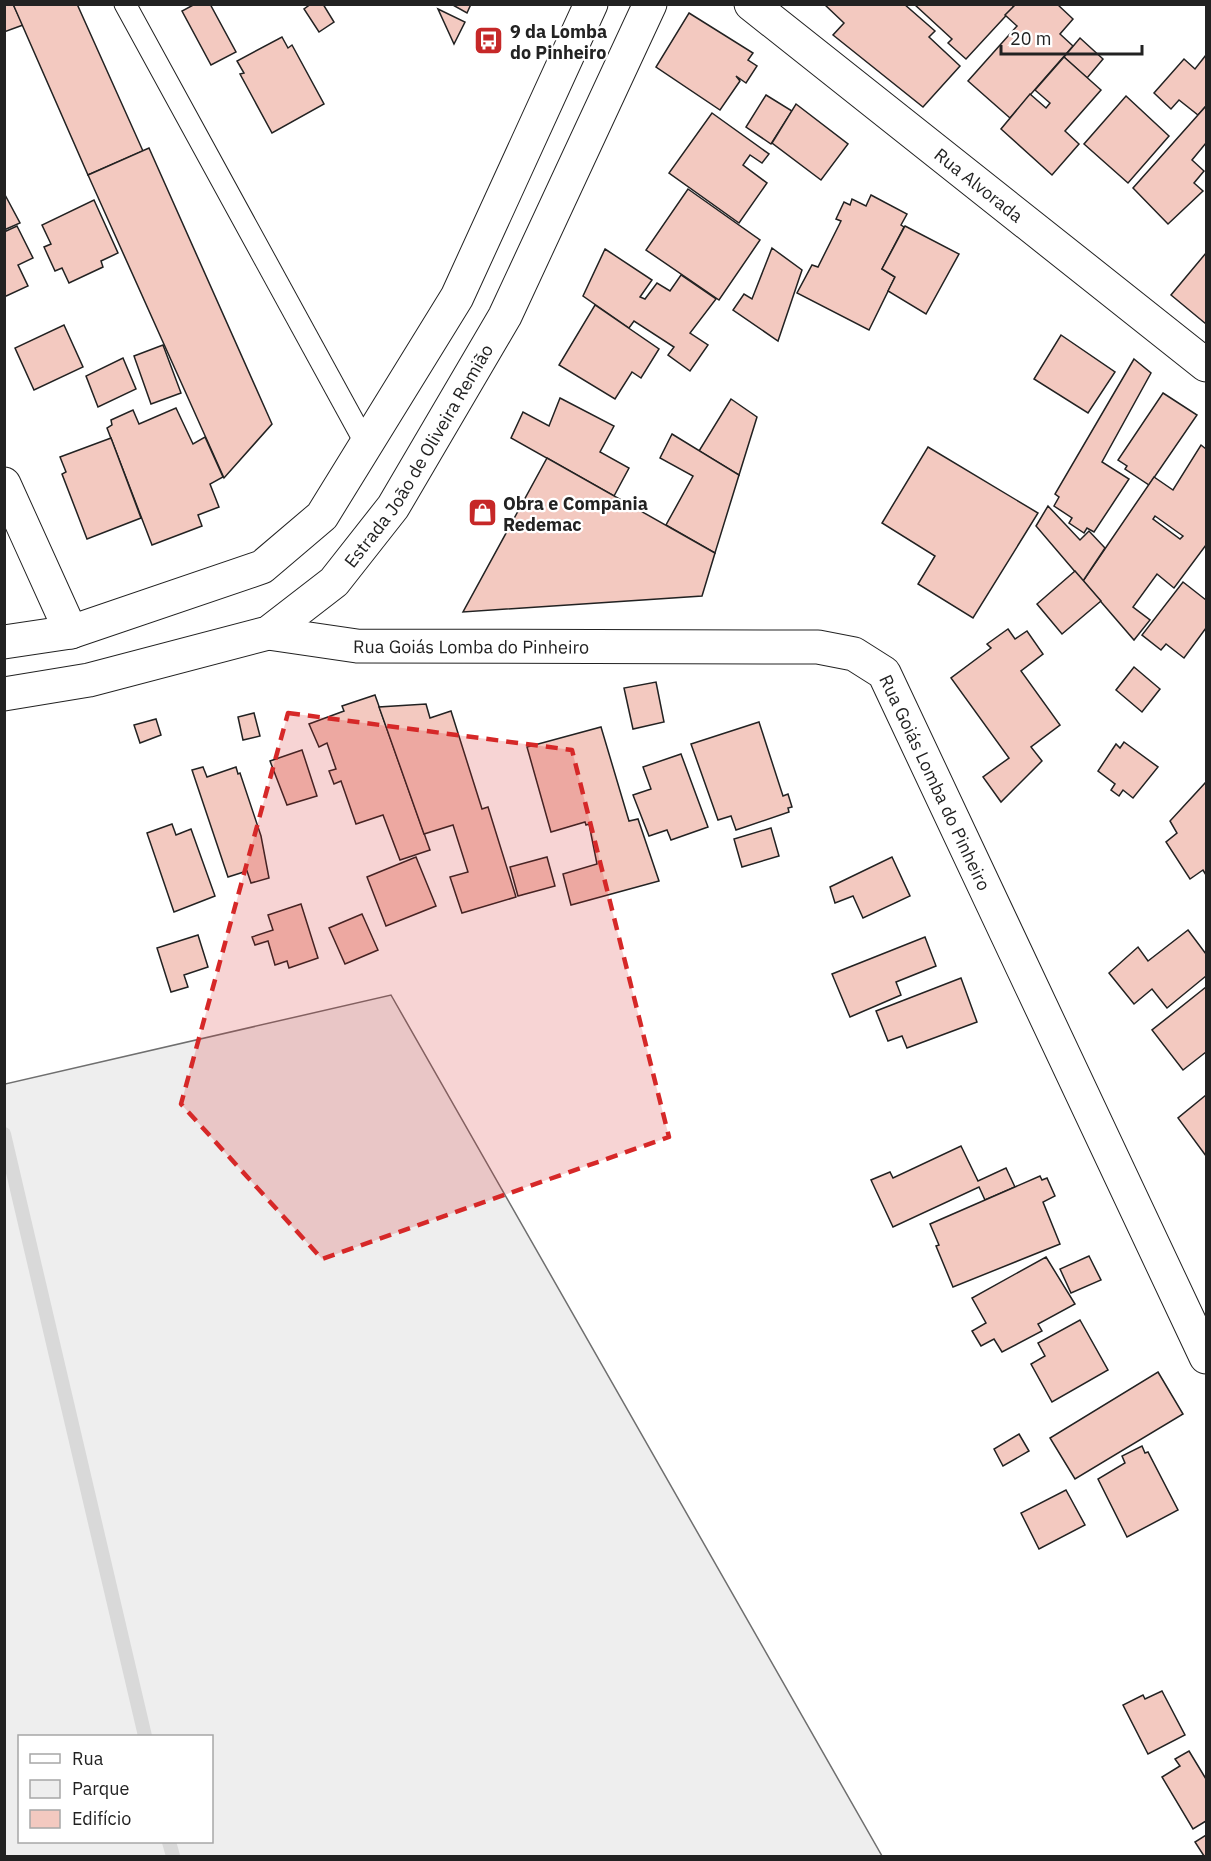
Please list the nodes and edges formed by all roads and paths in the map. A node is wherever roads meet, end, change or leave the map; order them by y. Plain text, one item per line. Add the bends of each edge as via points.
1 (125, 4) edge
2 (591, 4) edge
3 (650, 4) edge
4 (752, 4) edge
5 (1206, 365) edge
6 (367, 446) junction
7 (4, 484) edge
8 (71, 632) junction
9 (268, 633) junction
10 (4, 642) edge
11 (4, 694) edge
12 (1206, 1357) edge

1 - 6 lane
2 - 6 street via 457,297
3 - 9 street, Estrada João de Oliveira Remião via 505,316 393,507 334,582
4 - 5 street, Rua Alvorada
6 - 8 street via 322,516 262,567
7 - 8 street
8 - 10 street
9 - 11 street, Estrada João de Oliveira Remião via 89,680
9 - 12 street, Rua Goiás Lomba do Pinheiro via 357,646 818,647 854,654 884,673

